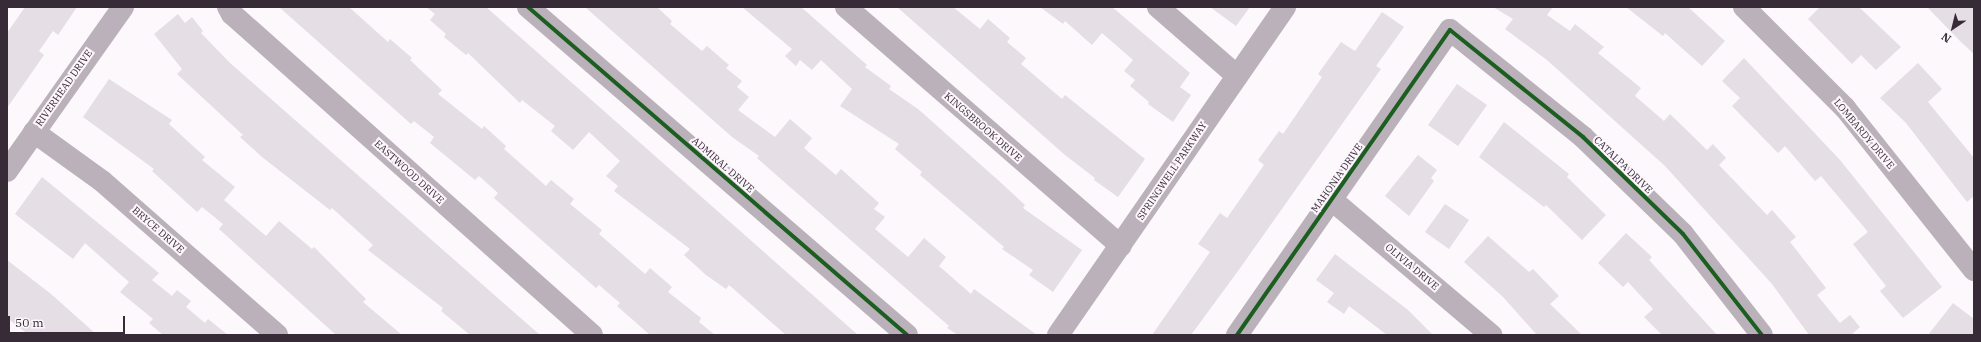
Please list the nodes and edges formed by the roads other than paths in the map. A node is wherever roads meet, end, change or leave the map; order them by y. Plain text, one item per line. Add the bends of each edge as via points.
1 (123, 7) edge
2 (228, 7) edge
3 (528, 7) edge
4 (846, 7) edge
5 (1158, 7) edge
6 (1285, 7) edge
7 (1744, 7) edge
8 (1450, 30) joint
9 (1237, 76) junction
10 (34, 132) junction
11 (7, 171) edge
12 (1332, 200) junction
13 (1121, 246) junction
14 (1974, 270) edge
15 (277, 335) edge
16 (592, 335) edge
17 (907, 335) edge
18 (1058, 335) edge
19 (1237, 335) edge
20 (1491, 335) edge
21 (1762, 335) edge

1 - 10 street, RIVERHEAD DRIVE
2 - 16 street, EASTWOOD DRIVE via 232,14
3 - 17 street, ADMIRAL DRIVE
4 - 13 street, KINGSBROOK DRIVE
5 - 9 street
6 - 9 street, SPRINGWELL PARKWAY
7 - 14 street, LOMBARDY DRIVE via 1845,108
8 - 12 street, MAHONIA DRIVE
8 - 21 street, CATALPA DRIVE via 1582,137 1672,224
9 - 13 street, SPRINGWELL PARKWAY
10 - 11 street, RIVERHEAD DRIVE
10 - 15 street, BRYCE DRIVE via 102,180
12 - 19 street, MAHONIA DRIVE
12 - 20 street, OLIVIA DRIVE
13 - 18 street, SPRINGWELL PARKWAY

